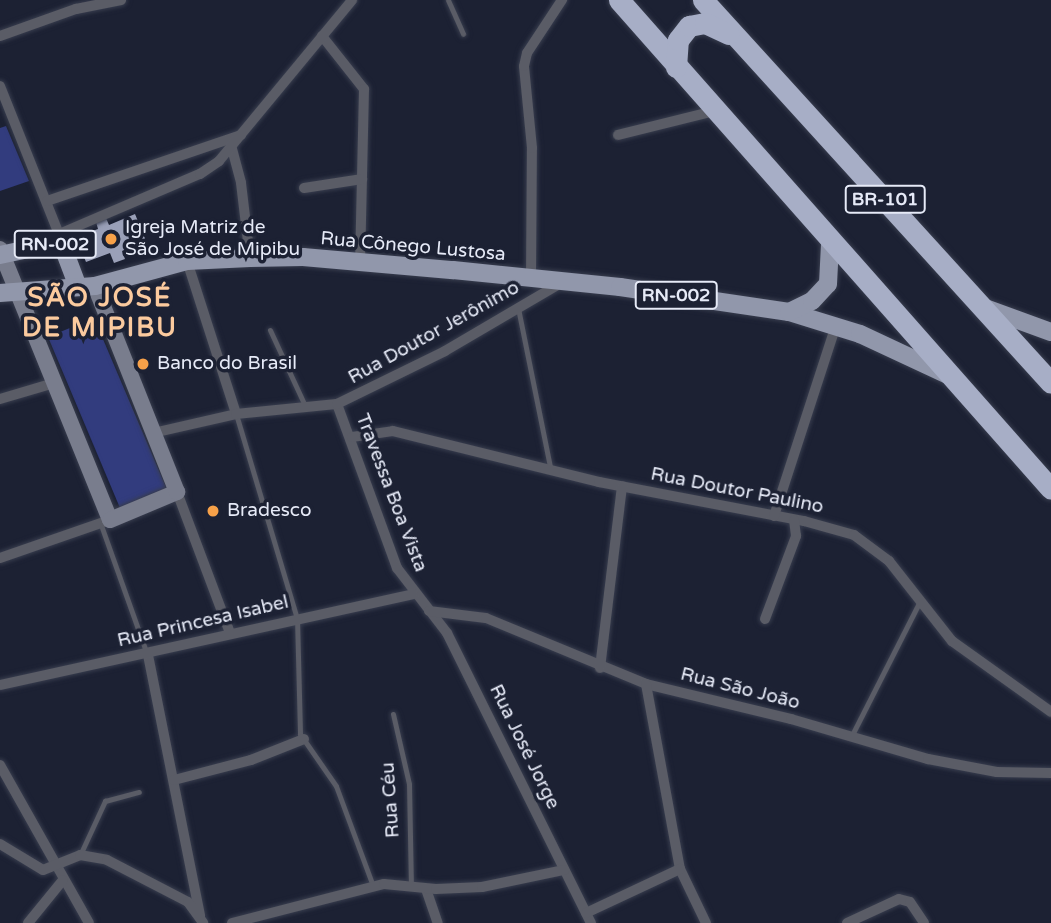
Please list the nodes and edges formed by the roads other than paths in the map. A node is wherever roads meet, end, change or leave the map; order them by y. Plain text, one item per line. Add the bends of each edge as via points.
1 (121, 0) edge
2 (352, 0) edge
3 (448, 0) edge
4 (562, 0) edge
5 (611, 0) edge
6 (619, 0) edge
7 (703, 0) edge
8 (642, 27) junction
9 (463, 34) dead end
10 (0, 36) edge
11 (322, 36) junction
12 (737, 38) junction
13 (676, 66) junction
14 (0, 86) edge
15 (714, 111) junction
16 (618, 135) dead end
17 (230, 144) junction
18 (362, 179) junction
19 (304, 188) dead end
20 (47, 201) junction
21 (60, 238) junction
22 (830, 244) junction
23 (1, 253) edge
24 (250, 258) junction
25 (187, 261) junction
26 (360, 262) junction
27 (531, 279) junction
28 (563, 281) junction
29 (87, 286) junction
30 (7, 292) edge
31 (518, 308) junction
32 (985, 308) junction
33 (789, 313) junction
34 (836, 325) junction
35 (270, 330) dead end
36 (1051, 335) edge
37 (1032, 361) junction
38 (955, 379) junction
39 (54, 383) junction
40 (1051, 383) edge
41 (0, 399) edge
42 (337, 404) junction
43 (306, 408) junction
44 (236, 414) junction
45 (153, 433) junction
46 (352, 437) junction
47 (550, 467) junction
48 (622, 486) junction
49 (1051, 489) edge
50 (177, 492) junction
51 (774, 516) junction
52 (794, 520) junction
53 (105, 522) junction
54 (0, 558) edge
55 (413, 594) junction
56 (919, 603) junction
57 (429, 611) junction
58 (298, 618) junction
59 (765, 619) dead end
60 (230, 633) junction
61 (148, 655) junction
62 (600, 668) junction
63 (646, 684) junction
64 (0, 685) edge
65 (1051, 712) edge
66 (393, 714) dead end
67 (851, 737) junction
68 (304, 739) junction
69 (0, 765) edge
70 (1051, 773) edge
71 (174, 780) junction
72 (139, 792) dead end
73 (0, 844) edge
74 (80, 855) junction
75 (57, 868) junction
76 (680, 869) junction
77 (564, 870) junction
78 (63, 880) junction
79 (373, 886) junction
80 (411, 886) junction
81 (426, 889) junction
82 (589, 918) edge
83 (202, 919) edge
84 (28, 923) edge
85 (89, 923) edge
86 (232, 923) edge
87 (438, 923) edge
88 (705, 923) edge
89 (847, 923) edge
90 (924, 923) edge

1 - 10 street via 76,9
2 - 11 street
3 - 9 lane
4 - 27 street via 527,53 524,66 532,158
5 - 8 street
6 - 8 highway
7 - 12 highway, BR-101
8 - 13 highway
11 - 17 street
11 - 18 street via 364,89
12 - 13 highway via 713,25 689,26 678,40
12 - 32 highway, BR-101
13 - 15 highway
14 - 20 street
15 - 16 street
15 - 22 highway
17 - 20 street
17 - 21 street via 200,174
17 - 24 street
18 - 19 street
18 - 26 street
20 - 21 street
21 - 23 main road, RN-002
21 - 29 main road, RN-002
22 - 33 main road via 828,284 812,301
22 - 38 highway
23 - 30 street
24 - 25 main road, Rua Cônego Lustosa / RN-002
24 - 26 main road, Rua Cônego Lustosa / RN-002
25 - 29 main road, Rua Cônego Lustosa / RN-002
25 - 44 street
26 - 27 main road, Rua Cônego Lustosa / RN-002
27 - 28 main road, Rua Cônego Lustosa / RN-002
28 - 31 street, Rua Doutor Jerônimo
28 - 33 main road, RN-002
29 - 30 main road, RN-002
29 - 45 street
30 - 39 street
31 - 42 street, Rua Doutor Jerônimo via 445,351
31 - 47 lane
32 - 36 main road
32 - 37 highway, BR-101
33 - 34 main road, RN-002
34 - 38 main road, RN-002
34 - 51 street
35 - 43 lane
36 - 37 main road via 1033,345
37 - 40 highway, BR-101
38 - 49 highway
39 - 41 street
39 - 53 street
42 - 43 street, Rua Doutor Jerônimo
42 - 46 street, Travessa Boa Vista
43 - 44 street, Rua Doutor Jerônimo
44 - 45 street, Rua Doutor Jerônimo
44 - 58 lane
45 - 50 street
46 - 47 street, Rua Doutor Paulino via 393,431
46 - 55 street, Travessa Boa Vista via 397,568
47 - 48 street, Rua Doutor Paulino
48 - 51 street, Rua Doutor Paulino
48 - 62 street
50 - 53 street
50 - 60 street
51 - 52 street, Rua Doutor Paulino
52 - 56 street, Rua Doutor Paulino via 831,527 870,544
52 - 59 street via 796,536
53 - 54 street
53 - 61 lane
55 - 57 street, Rua José Jorge
55 - 58 street, Rua Princesa Isabel
56 - 65 street, Rua Doutor Paulino via 952,641
56 - 67 lane
57 - 62 street, Rua São João via 486,618
57 - 77 street, Rua José Jorge via 466,670
58 - 60 street, Rua Princesa Isabel
58 - 68 lane via 299,726
60 - 61 street, Rua Princesa Isabel
61 - 64 street, Rua Princesa Isabel
61 - 71 street
62 - 63 street, Rua São João
63 - 67 street, Rua São João
63 - 76 street
66 - 80 lane, Rua Céu via 409,784
67 - 70 street, Rua São João via 960,767 1033,776
68 - 71 street via 251,760
68 - 79 lane via 336,786
69 - 75 street
71 - 83 street
72 - 74 lane via 105,801
73 - 75 street via 43,870
74 - 75 street
74 - 83 street via 123,867 188,902
75 - 78 street
76 - 82 street
76 - 88 street
77 - 81 street via 494,886
77 - 82 street, Rua José Jorge
78 - 84 street
78 - 85 street
79 - 80 street
79 - 86 street
80 - 81 street
81 - 87 street
89 - 90 street via 899,899 918,912

